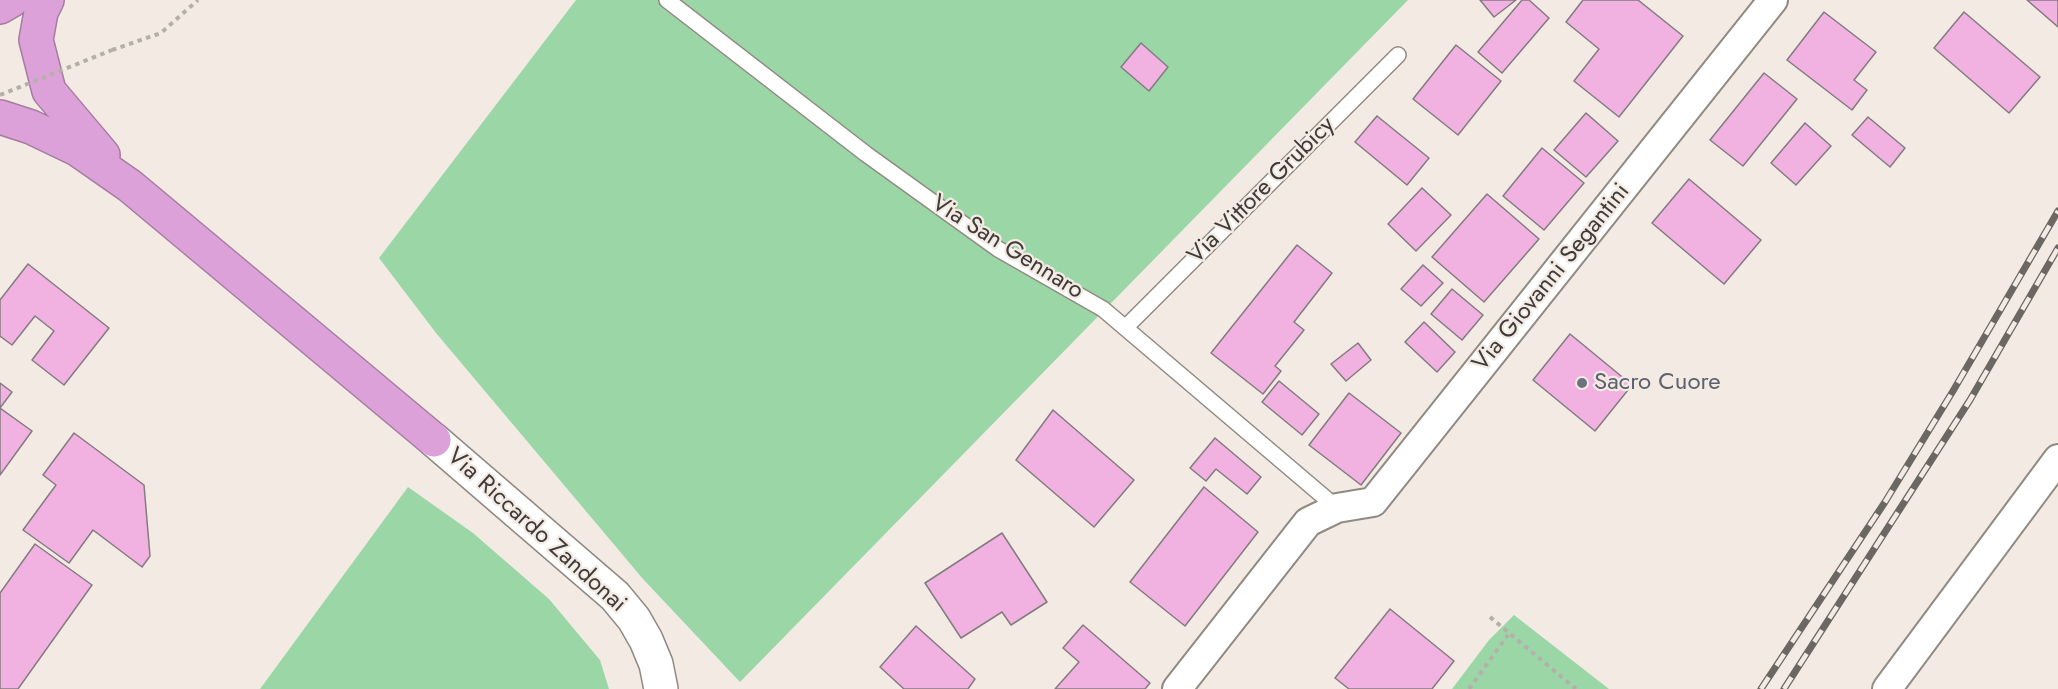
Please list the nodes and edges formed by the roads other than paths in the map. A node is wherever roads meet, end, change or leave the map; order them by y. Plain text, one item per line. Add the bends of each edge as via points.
1 (12, 0) edge
2 (47, 0) edge
3 (667, 0) edge
4 (1773, 0) edge
5 (0, 7) edge
6 (1398, 55) dead end
7 (0, 117) edge
8 (130, 186) junction
9 (1125, 328) junction
10 (434, 440) joint
11 (2058, 459) edge
12 (1337, 508) junction
13 (660, 689) edge
14 (1177, 689) edge
15 (1887, 689) edge

1 - 5 highway
2 - 8 highway via 36,40 49,91
3 - 9 lane, Via San Gennaro via 866,154 998,249 1104,309
4 - 12 street, Via Giovanni Segantini via 1373,502
6 - 9 lane, Via Vittore Grubicy
7 - 8 highway via 31,126 76,149
8 - 10 highway
9 - 12 lane, Via San Gennaro
10 - 13 street, Via Riccardo Zandonai via 615,596 646,640 656,663
11 - 15 street
12 - 14 street, Via Giovanni Segantini via 1308,522

